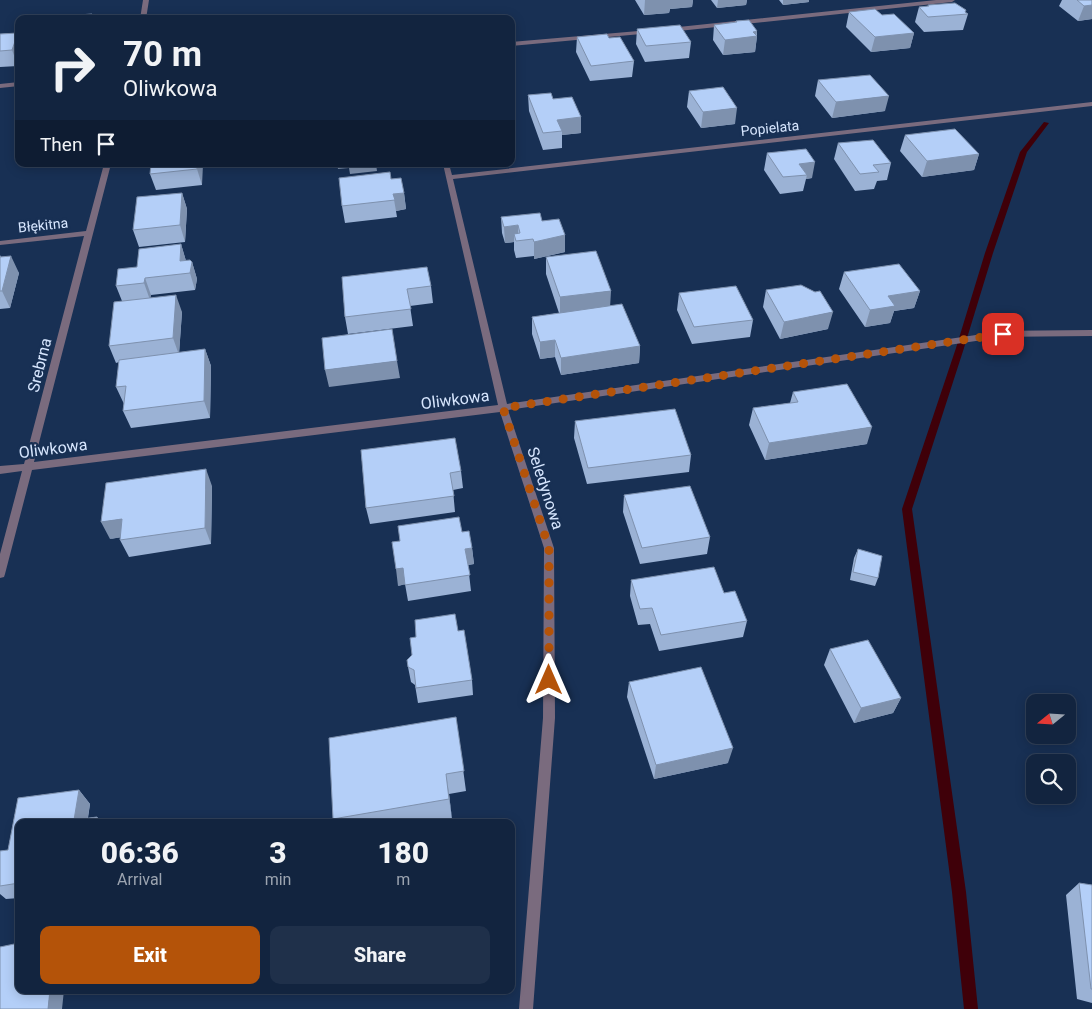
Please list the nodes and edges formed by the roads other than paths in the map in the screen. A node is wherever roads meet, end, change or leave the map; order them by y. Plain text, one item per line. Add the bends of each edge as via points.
1 (146, 0) edge
2 (952, 0) edge
3 (143, 15) edge
4 (515, 44) edge
5 (15, 84) edge
6 (0, 86) edge
7 (1092, 104) edge
8 (106, 167) edge
9 (447, 167) edge
10 (450, 177) junction
11 (88, 233) junction
12 (0, 243) edge
13 (1092, 333) edge
14 (503, 408) junction
15 (28, 466) junction
16 (0, 470) edge
17 (0, 574) edge
18 (526, 1009) edge

1 - 3 street
2 - 4 street via 737,24
5 - 6 street
7 - 10 street, Popielata
8 - 11 street, Srebrna
9 - 10 street, Seledynowa
10 - 14 street, Seledynowa
11 - 12 street, Błękitna
11 - 15 street, Srebrna
13 - 14 street, Oliwkowa via 1003,334
14 - 15 street, Oliwkowa
14 - 18 street, Seledynowa via 549,548 549,718
15 - 16 street, Oliwkowa
15 - 17 street, Srebrna

